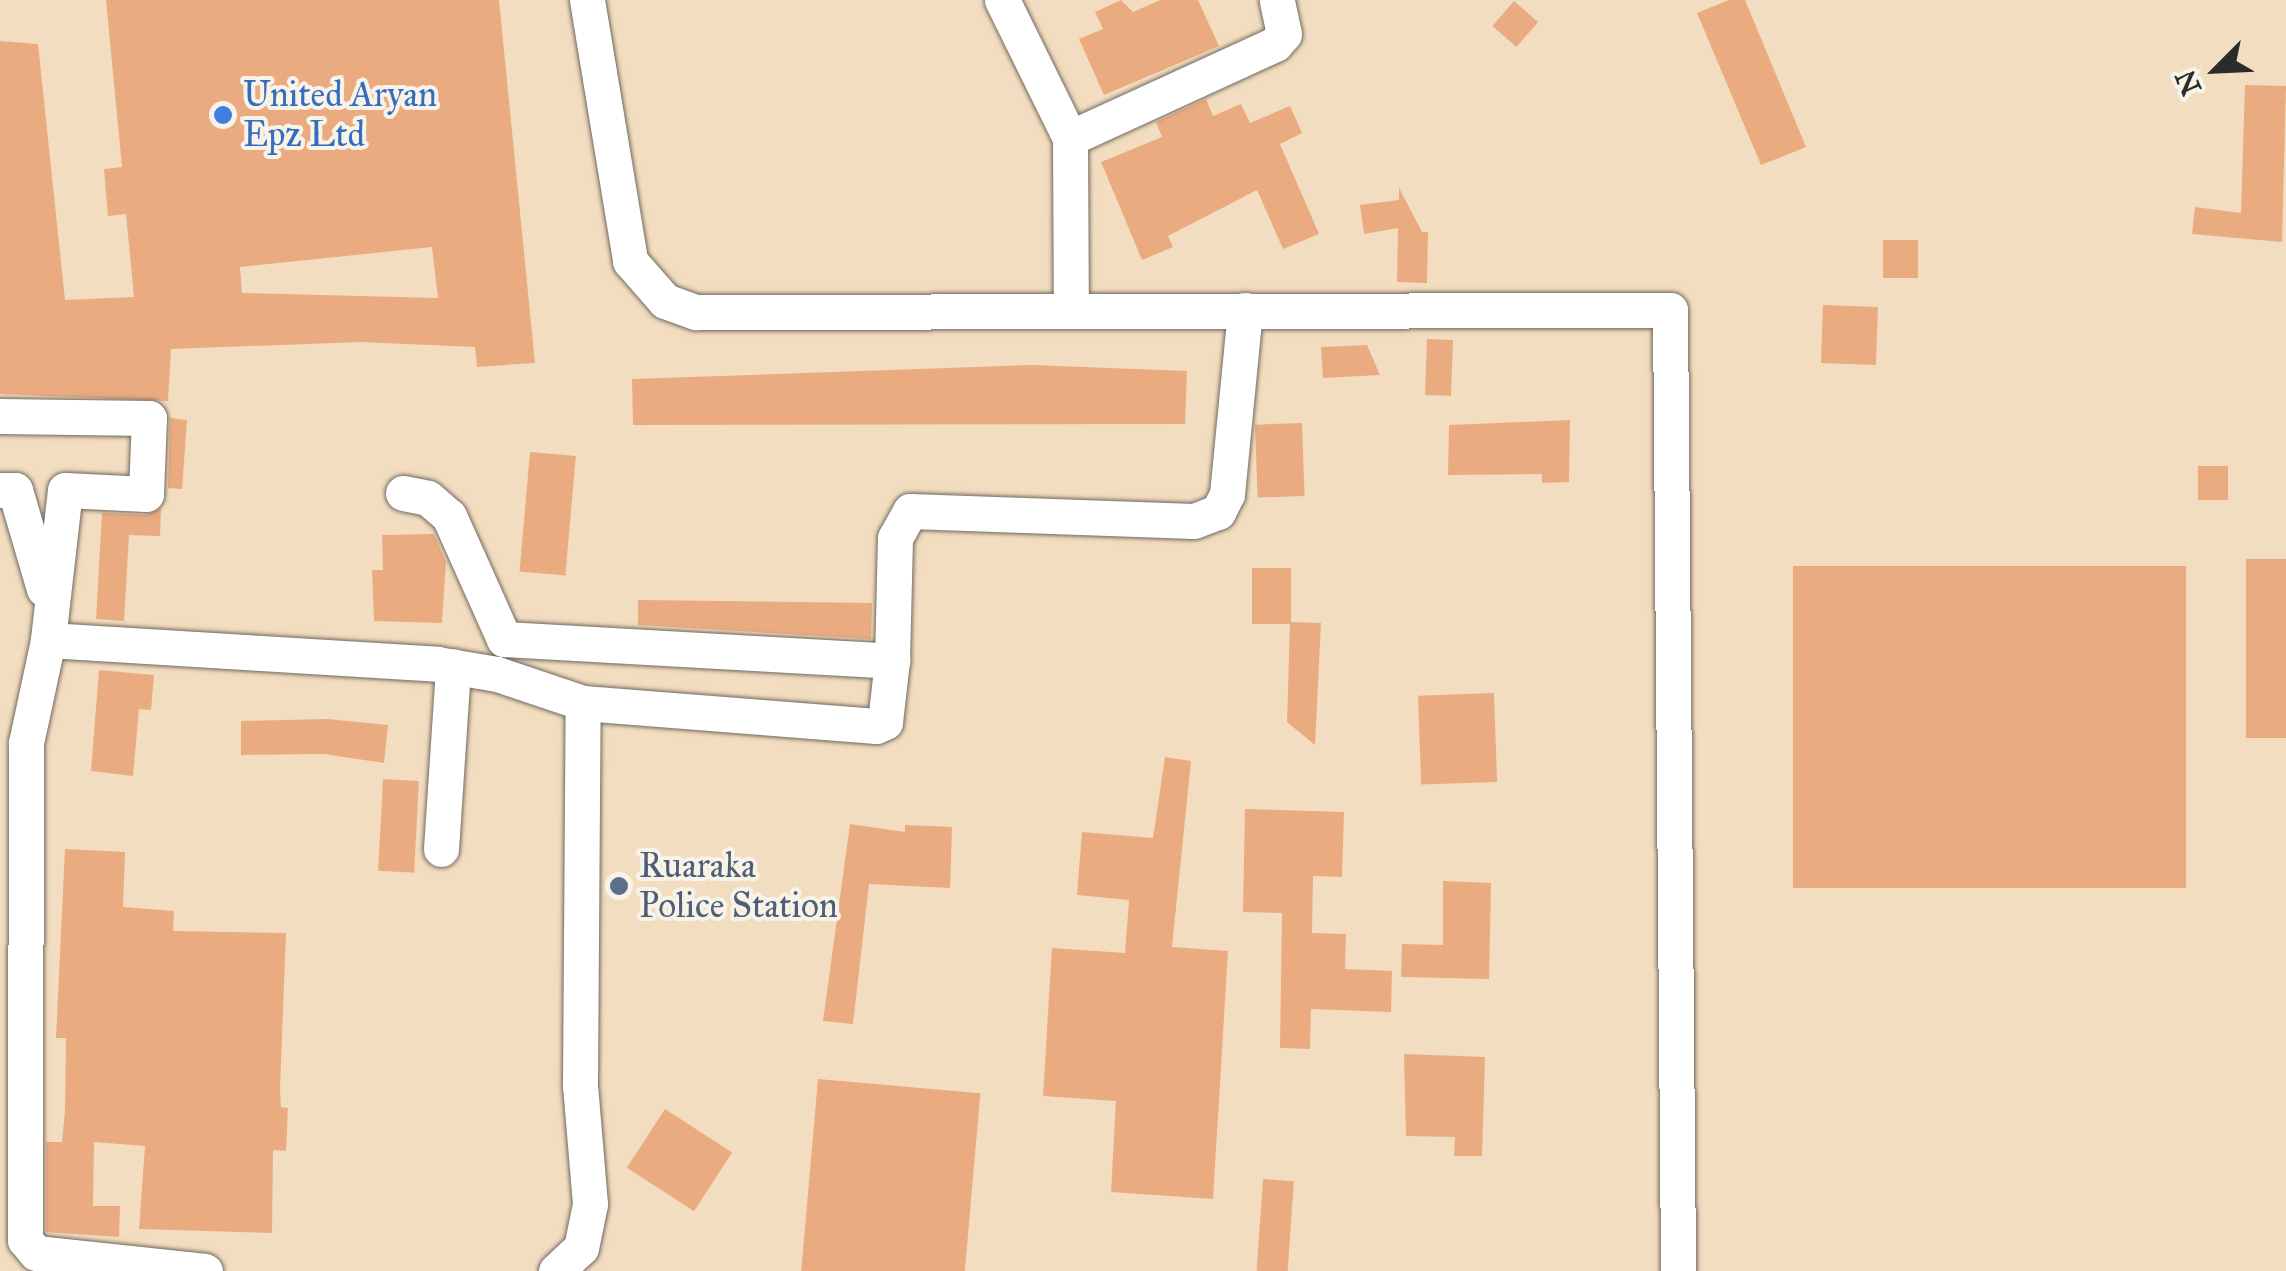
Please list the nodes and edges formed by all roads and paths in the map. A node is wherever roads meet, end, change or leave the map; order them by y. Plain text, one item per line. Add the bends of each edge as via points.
1 (587, 0) edge
2 (1002, 0) edge
3 (1277, 0) edge
4 (1070, 138) junction
5 (1245, 310) junction
6 (1072, 311) junction
7 (0, 416) edge
8 (7, 490) edge
9 (65, 490) junction
10 (403, 494) dead end
11 (48, 600) junction
12 (504, 639) junction
13 (48, 640) junction
14 (892, 662) junction
15 (453, 666) junction
16 (497, 674) junction
17 (583, 704) junction
18 (441, 849) dead end
19 (204, 1271) edge
20 (556, 1271) edge
21 (1678, 1271) edge

1 - 6 street via 630,261 665,301 696,312
2 - 4 street
3 - 4 street via 1284,34 1275,44
4 - 6 street
5 - 6 street
5 - 14 street via 1227,494 1218,512 1194,521 910,512 895,538
5 - 21 street via 1670,310
7 - 9 street via 150,418 146,494
8 - 9 street
8 - 11 street
9 - 11 street
10 - 12 street via 428,498 449,516
11 - 13 street
12 - 14 street
12 - 16 street
13 - 15 street
13 - 19 street via 26,743 25,1240 36,1253
14 - 17 street via 885,722 876,726
15 - 16 street
15 - 18 street
16 - 17 street
17 - 20 street via 580,1085 590,1204 582,1248

